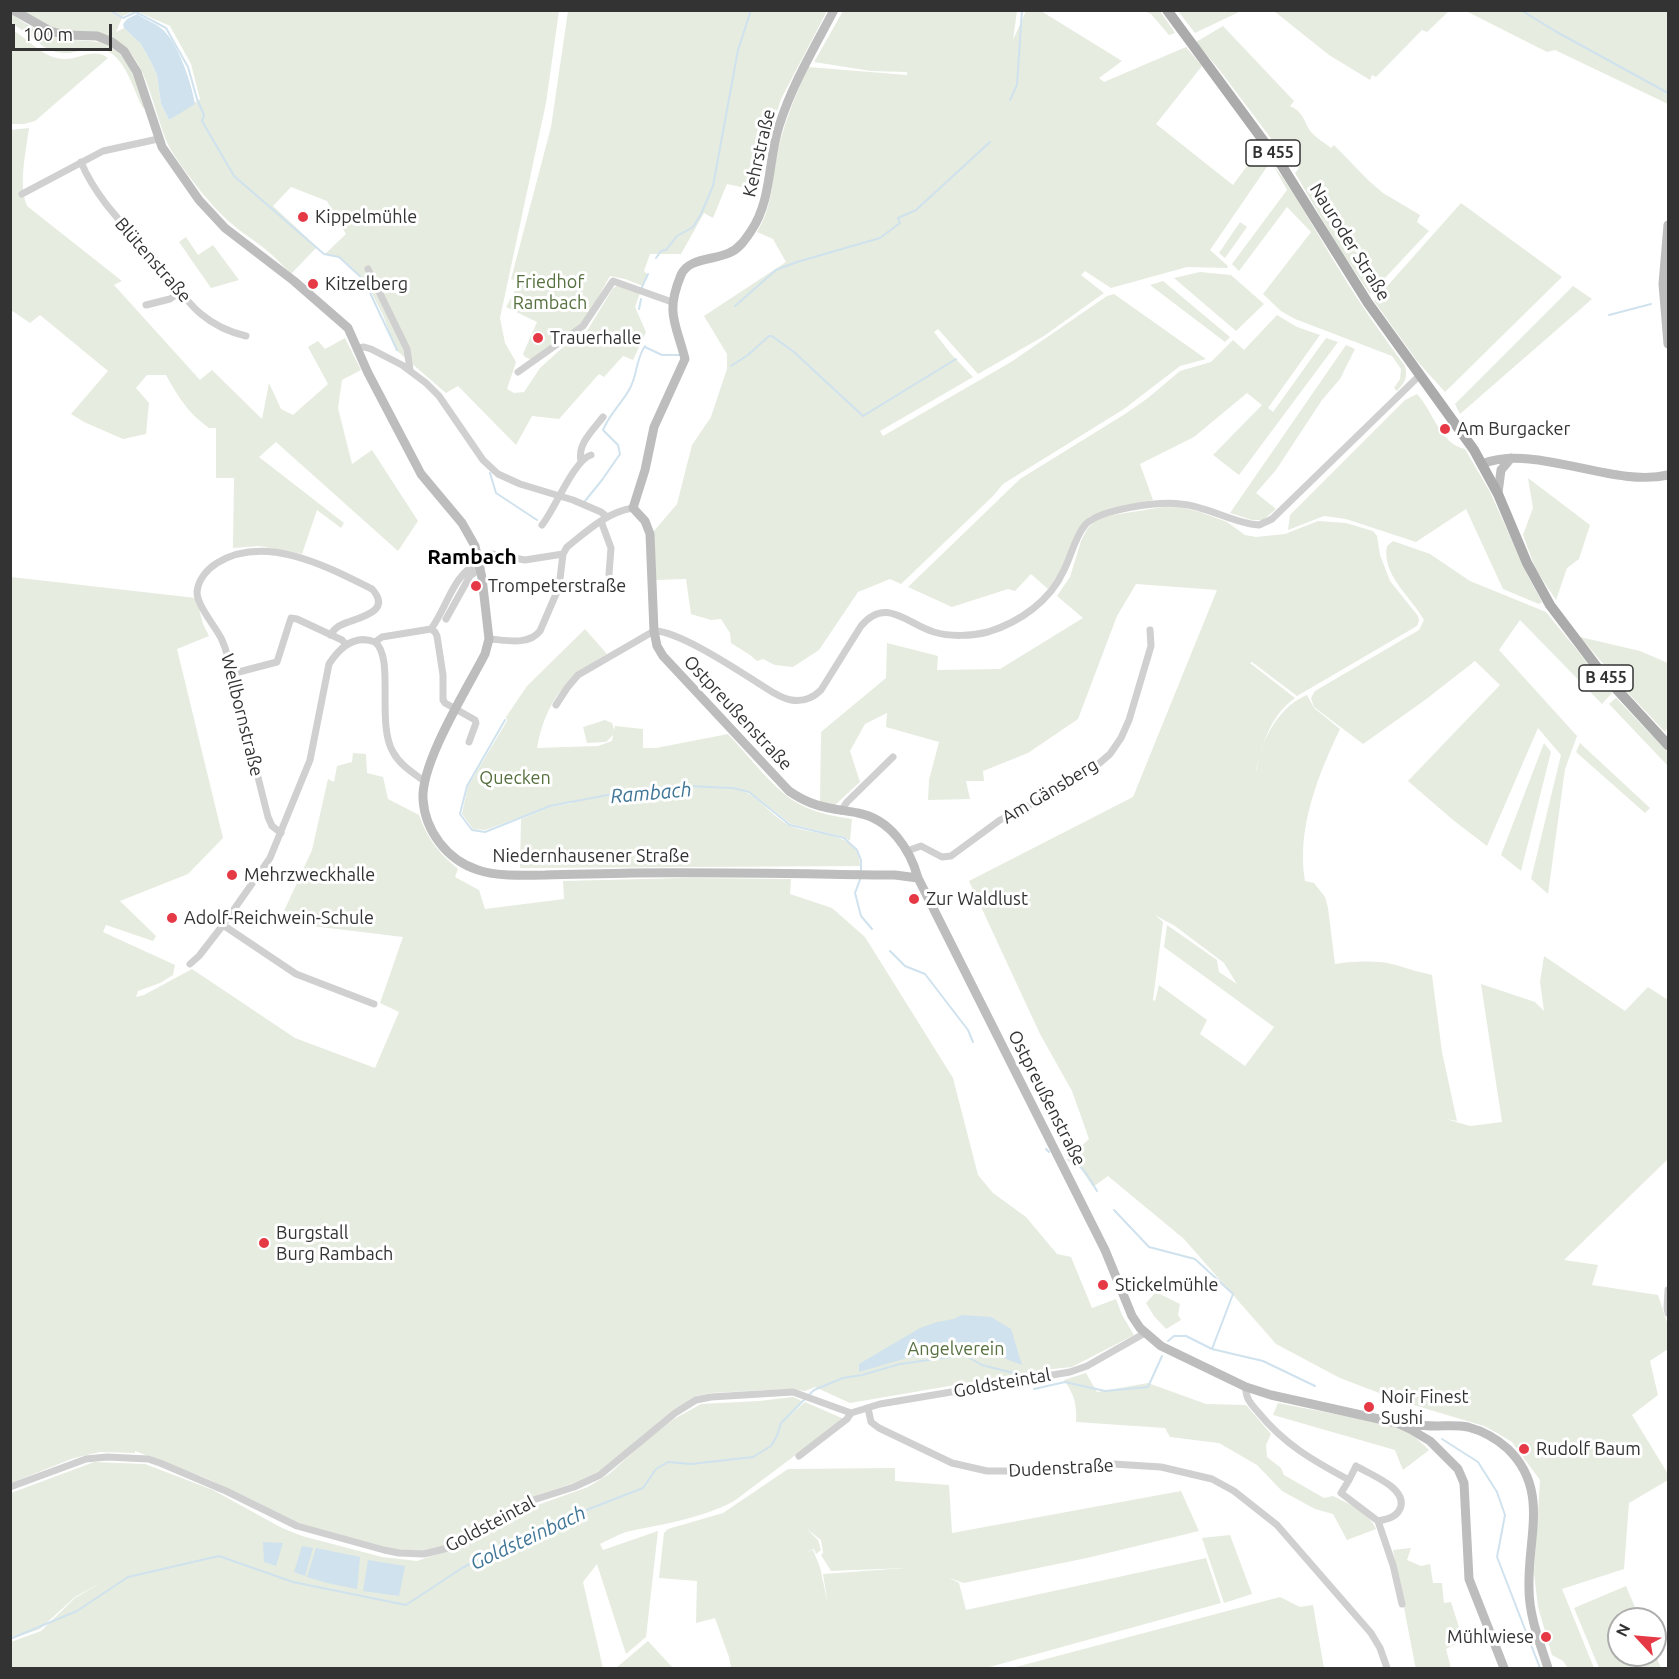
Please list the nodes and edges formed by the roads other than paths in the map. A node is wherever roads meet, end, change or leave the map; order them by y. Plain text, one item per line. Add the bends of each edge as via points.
1 (12, 10) edge
2 (834, 10) edge
3 (1167, 10) edge
4 (158, 139) junction
5 (81, 162) junction
6 (22, 194) dead end
7 (1668, 225) edge
8 (368, 269) dead end
9 (180, 292) junction
10 (672, 302) junction
11 (146, 305) dead end
12 (246, 336) dead end
13 (1668, 344) edge
14 (358, 348) junction
15 (410, 370) junction
16 (518, 372) dead end
17 (1420, 375) junction
18 (603, 417) dead end
19 (591, 455) dead end
20 (1511, 458) junction
21 (580, 461) junction
22 (1482, 464) junction
23 (1668, 475) edge
24 (1498, 494) junction
25 (560, 496) junction
26 (633, 508) junction
27 (604, 519) junction
28 (542, 525) dead end
29 (563, 554) junction
30 (479, 562) junction
31 (609, 574) dead end
32 (446, 619) dead end
33 (431, 629) junction
34 (1150, 630) dead end
35 (654, 631) junction
36 (330, 635) junction
37 (489, 639) junction
38 (375, 642) junction
39 (346, 645) junction
40 (231, 674) junction
41 (556, 705) dead end
42 (456, 709) junction
43 (469, 742) dead end
44 (1668, 745) edge
45 (893, 757) dead end
46 (424, 781) junction
47 (840, 811) junction
48 (280, 833) junction
49 (907, 851) junction
50 (914, 877) junction
51 (223, 925) junction
52 (190, 964) dead end
53 (374, 1004) dead end
54 (1668, 1290) edge
55 (1668, 1312) edge
56 (1145, 1334) junction
57 (1246, 1388) junction
58 (868, 1408) junction
59 (851, 1413) junction
60 (1397, 1423) junction
61 (1435, 1426) junction
62 (1430, 1442) junction
63 (799, 1456) dead end
64 (1348, 1480) junction
65 (10, 1487) edge
66 (1378, 1521) junction
67 (1402, 1604) dead end
68 (1387, 1668) edge
69 (1504, 1668) edge
70 (1548, 1668) edge

1 - 4 main road, Niedernhausener Straße via 50,31 97,36 124,51 138,72
2 - 10 main road, Kehrstraße via 806,62 780,124 765,204 754,227 743,243 729,253 684,268
3 - 17 main road, Nauroder Straße / B 455 via 1282,166 1353,281
4 - 5 street via 112,148
4 - 14 main road, Niedernhausener Straße via 216,220 343,322
5 - 6 street
5 - 9 street, Blütenstraße via 104,204
7 - 13 main road via 1663,284
8 - 15 street via 407,349
9 - 11 street
9 - 12 street, Blütenstraße via 209,320
10 - 16 street via 613,281 583,326
10 - 26 main road, Kehrstraße via 685,359 654,427
14 - 15 street via 370,349
14 - 30 main road, Niedernhausener Straße via 421,474 466,529
15 - 25 street via 439,396 493,471
17 - 22 main road, Nauroder Straße / B 455
17 - 35 street via 1283,511 1265,523 1240,522 1179,503 1098,515 1081,530 1058,582 1027,613 989,631 968,635 937,633 891,612 872,615 821,690 808,699 786,699 721,660 666,632
18 - 21 street via 584,442
19 - 21 street
20 - 22 main road
20 - 23 main road via 1612,473
20 - 24 main road via 1501,470
21 - 25 street
22 - 24 main road, B 455
24 - 44 main road, B 455 via 1527,563 1550,605 1600,671
25 - 27 street via 601,512
25 - 28 street
26 - 27 street
26 - 35 main road via 651,534
27 - 29 street
27 - 31 street via 611,548
29 - 30 street via 525,560 492,554
29 - 37 street via 559,587 540,631 520,641
30 - 32 street
30 - 33 street via 464,572
30 - 37 main road, Niedernhausener Straße
33 - 38 street via 382,637
33 - 42 street via 437,636 443,700
34 - 49 street, Am Gänsberg via 1151,646 1126,729 1103,761 1054,793 1000,820 951,856 942,857 921,846
35 - 41 street via 578,675
35 - 47 main road, Ostpreußenstraße via 657,646 668,661 782,785 811,804
36 - 39 street
36 - 40 street via 291,618 277,662
36 - 40 street, Wellbornstraße via 339,626 372,613 378,604 372,589 301,558 263,552 230,556 202,577 197,590 221,637
37 - 42 main road, Niedernhausener Straße
38 - 39 street via 360,639
38 - 46 street via 382,649 384,661 384,721 388,740 400,761
39 - 48 street via 329,664 313,749
40 - 48 street, Wellbornstraße via 268,817
42 - 43 street via 475,720
42 - 46 main road, Niedernhausener Straße
45 - 47 street
46 - 50 main road, Niedernhausener Straße via 426,815 436,839 454,858 484,872
47 - 49 main road, Ostpreußenstraße via 860,813 878,821 895,834
48 - 51 street via 261,873
49 - 50 main road, Ostpreußenstraße via 912,858
50 - 56 main road, Ostpreußenstraße via 1103,1246 1132,1316
51 - 52 street
51 - 53 street via 297,974
54 - 55 street
56 - 57 main road
56 - 58 street, Goldsteintal via 1070,1372
57 - 60 main road
57 - 64 street via 1248,1400 1275,1432
58 - 59 street, Goldsteintal
58 - 68 street, Dudenstraße via 871,1422 879,1428 952,1462 987,1471 1097,1463 1161,1467 1212,1479 1243,1497 1277,1525 1371,1633
59 - 63 street, Goldsteintal
59 - 65 street, Goldsteintal via 802,1394 784,1392 696,1400 600,1475 527,1502 469,1539 424,1554 384,1550 297,1526 148,1459 86,1459
60 - 61 main road
60 - 62 main road
61 - 62 main road
61 - 70 main road via 1459,1425 1491,1436 1511,1452 1526,1474 1534,1504 1529,1598
62 - 69 main road via 1458,1470 1464,1483 1469,1579
64 - 66 street via 1341,1493
64 - 66 street via 1356,1466 1397,1490 1401,1501 1398,1512
66 - 67 street

